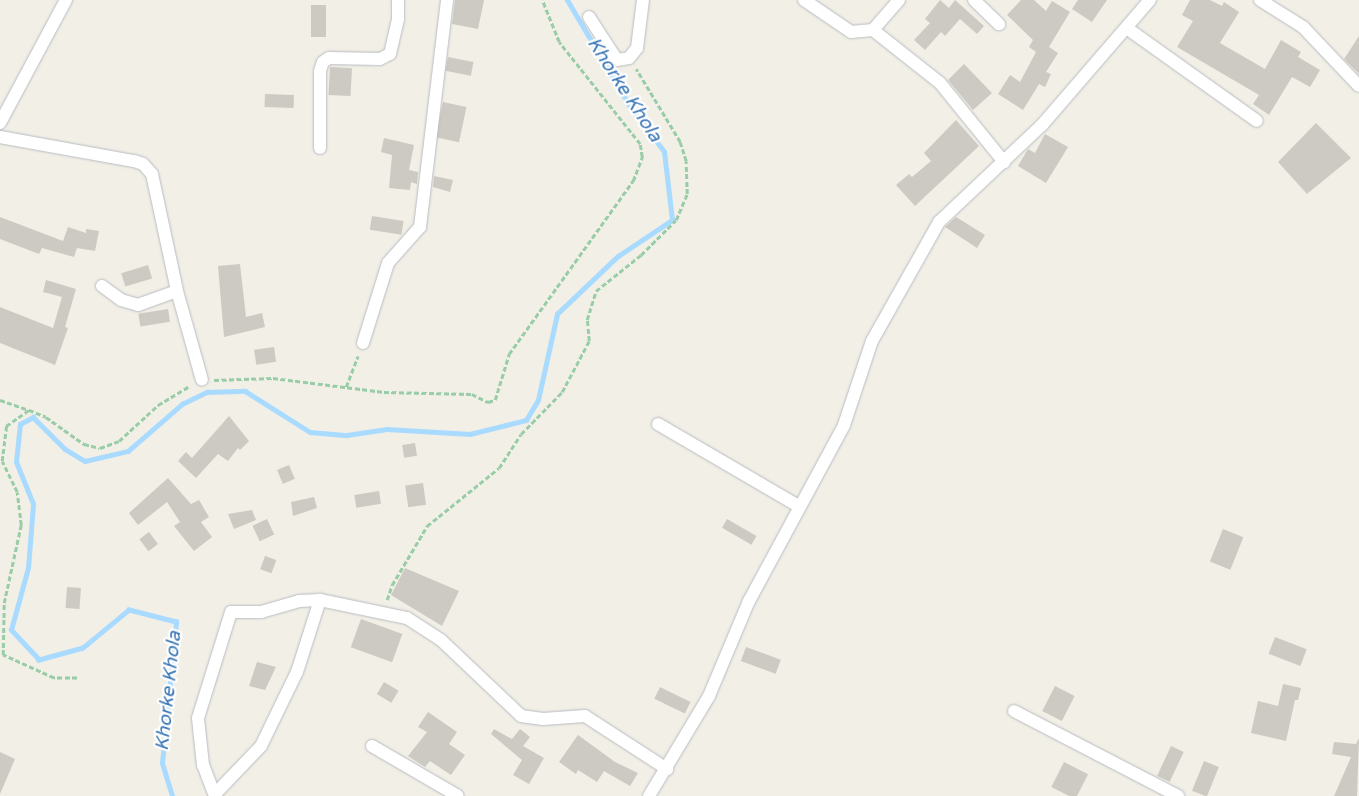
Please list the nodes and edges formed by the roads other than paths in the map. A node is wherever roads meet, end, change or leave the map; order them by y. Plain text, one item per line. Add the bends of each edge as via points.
1 (66, 0) edge
2 (398, 0) edge
3 (447, 0) edge
4 (643, 0) edge
5 (804, 0) edge
6 (899, 0) edge
7 (974, 0) edge
8 (1260, 0) edge
9 (1144, 2) edge
10 (589, 16) dead end
11 (999, 24) dead end
12 (1128, 29) junction
13 (873, 30) junction
14 (1359, 86) edge
15 (1257, 121) dead end
16 (0, 122) edge
17 (0, 137) edge
18 (320, 148) dead end
19 (1004, 162) junction
20 (102, 286) dead end
21 (177, 291) junction
22 (363, 343) road end
23 (202, 380) road end
24 (658, 424) dead end
25 (800, 507) junction
26 (320, 600) junction
27 (1014, 711) dead end
28 (372, 746) dead end
29 (667, 769) junction
30 (215, 795) edge
31 (458, 796) edge
32 (648, 796) edge
33 (1178, 796) edge

1 - 16 street
2 - 18 street via 398,19 390,54 380,59 329,58 323,62 320,71
3 - 22 street via 420,227 388,263
4 - 10 street via 637,48 629,58 617,60
5 - 13 street via 851,32
6 - 13 street
7 - 11 street
8 - 14 street via 1303,27
9 - 12 street
12 - 15 street
12 - 19 street via 1042,125
13 - 19 street via 940,83
17 - 21 street via 143,164 152,174
19 - 25 street via 957,202 929,238 872,341 844,425
20 - 21 street via 121,300 138,305
21 - 23 street
24 - 25 street
25 - 29 street via 749,600 709,696
26 - 29 street via 407,618 441,640 521,716 543,719 585,716
26 - 30 street via 297,672 261,746
26 - 30 street via 299,601 261,612 230,612 198,718 204,765
27 - 33 street
28 - 31 street
29 - 32 street

